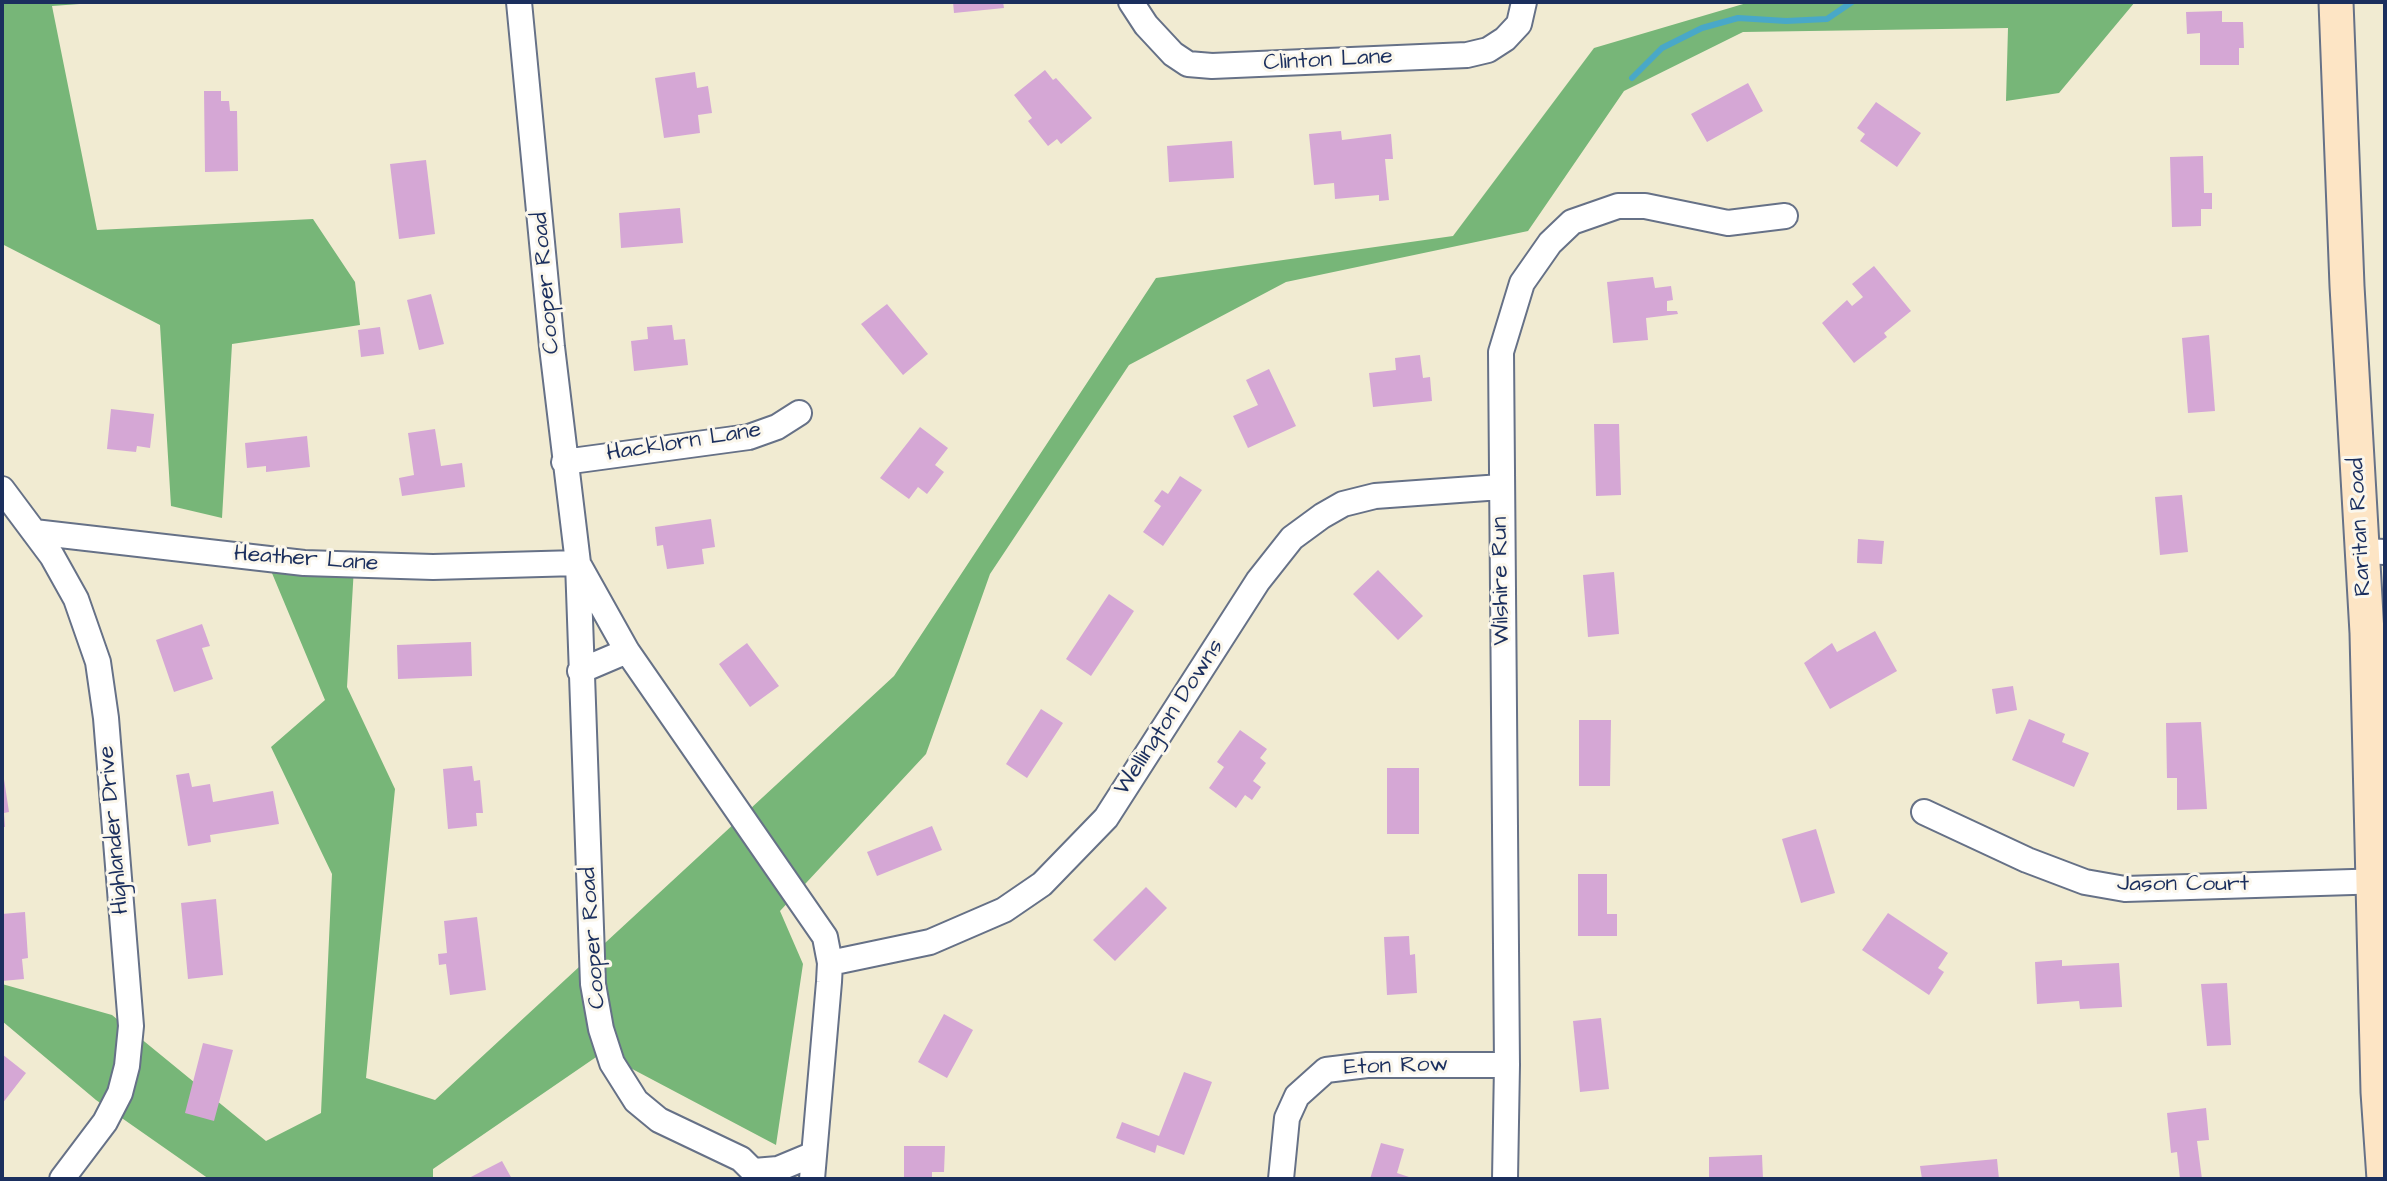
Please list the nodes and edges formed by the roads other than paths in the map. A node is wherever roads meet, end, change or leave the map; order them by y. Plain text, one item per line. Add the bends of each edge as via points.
1 (519, 2) edge
2 (1131, 2) edge
3 (1524, 2) edge
4 (2336, 2) edge
5 (1785, 216) dead end
6 (799, 413) dead end
7 (564, 462) junction
8 (1501, 487) junction
9 (2, 489) edge
10 (34, 532) junction
11 (2373, 551) edge
12 (578, 563) junction
13 (627, 651) junction
14 (580, 671) junction
15 (1924, 812) dead end
16 (2379, 881) edge
17 (830, 963) junction
18 (1507, 1065) junction
19 (814, 1154) junction
20 (758, 1175) edge
21 (62, 1179) edge
22 (812, 1179) edge
23 (1281, 1179) edge
24 (1504, 1179) edge
25 (2384, 1179) edge

1 - 7 street, Cooper Road
2 - 3 street, Clinton Lane via 1173,54 1188,64 1212,66 1467,55 1488,50 1505,39 1519,24
4 - 11 street, Raritan Road
5 - 8 street, Wilshire Run via 1728,223 1645,206 1618,206 1572,222 1550,243 1522,283 1501,352
6 - 7 street, Hacklorn Lane via 750,437
7 - 12 street, Cooper Road
8 - 17 street, Wellington Downs via 1375,496 1343,504 1322,516 1292,538 1258,580 1106,818 1042,884 1004,911 930,942
8 - 18 street, Wilshire Run
9 - 10 street, Highlander Drive
10 - 12 street, Heather Lane via 304,563 433,568
10 - 21 street, Highlander Drive via 76,599 98,662 131,1026 120,1093 105,1122
11 - 16 street, Raritan Road via 2367,633
12 - 13 street, Cooper Road
12 - 14 street, Cooper Road
13 - 14 street
13 - 17 street, Cooper Road via 814,918 825,937
14 - 20 street, Cooper Road via 593,984 612,1063 636,1101 659,1120 741,1159
15 - 16 street, Jason Court via 2027,860 2085,882 2125,889
16 - 25 street, Raritan Road via 2378,1092
17 - 19 street, Cooper Road
18 - 23 street, Eton Row via 1367,1065 1326,1070 1297,1096 1287,1118
18 - 24 street, Wilshire Run
19 - 20 street, Cooper Road
19 - 22 street, Cooper Road

